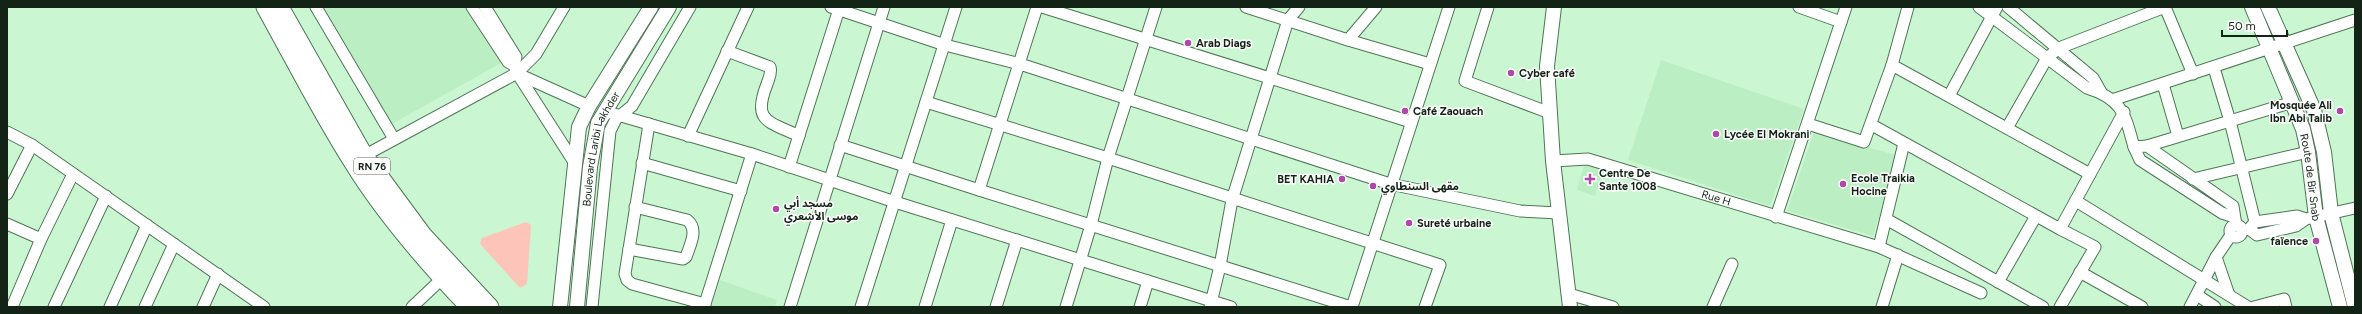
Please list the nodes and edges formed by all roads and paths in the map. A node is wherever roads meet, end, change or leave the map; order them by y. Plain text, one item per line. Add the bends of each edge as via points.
1 (265, 7) edge
2 (280, 7) edge
3 (316, 7) edge
4 (472, 7) edge
5 (485, 7) edge
6 (564, 7) edge
7 (651, 7) edge
8 (669, 7) edge
9 (690, 7) edge
10 (748, 7) edge
11 (884, 7) edge
12 (956, 7) edge
13 (1037, 7) edge
14 (1042, 7) edge
15 (1156, 7) edge
16 (1246, 7) edge
17 (1300, 7) edge
18 (1376, 7) edge
19 (1449, 7) edge
20 (1488, 7) edge
21 (1554, 7) edge
22 (1799, 7) edge
23 (1846, 7) edge
24 (1908, 7) edge
25 (1980, 7) edge
26 (2008, 7) edge
27 (2165, 7) edge
28 (2252, 7) edge
29 (2268, 7) edge
30 (835, 8) edge
31 (1995, 12) edge
32 (1288, 20) junction
33 (2355, 20) edge
34 (1841, 22) junction
35 (878, 24) junction
36 (1146, 40) junction
37 (1348, 40) junction
38 (2284, 42) junction
39 (945, 45) junction
40 (2059, 48) junction
41 (2269, 48) junction
42 (727, 51) junction
43 (2047, 58) junction
44 (1020, 64) junction
45 (1430, 64) junction
46 (1892, 65) junction
47 (2214, 68) junction
48 (516, 69) junction
49 (2193, 74) junction
50 (1270, 80) junction
51 (2163, 84) junction
52 (2101, 92) junction
53 (1949, 96) junction
54 (1127, 99) junction
55 (2112, 100) junction
56 (926, 102) junction
57 (2293, 102) junction
58 (589, 106) junction
59 (604, 111) junction
60 (2124, 112) junction
61 (1550, 114) junction
62 (619, 116) junction
63 (2230, 121) junction
64 (1411, 122) junction
65 (649, 124) junction
66 (1808, 124) junction
67 (1001, 125) junction
68 (1872, 125) junction
69 (2007, 128) junction
70 (7, 132) edge
71 (688, 136) junction
72 (799, 136) junction
73 (2178, 136) junction
74 (394, 139) junction
75 (1252, 140) junction
76 (1904, 143) junction
77 (32, 145) junction
78 (840, 145) junction
79 (2147, 146) junction
80 (2134, 147) junction
81 (2308, 152) junction
82 (752, 154) junction
83 (1108, 158) junction
84 (358, 159) junction
85 (1553, 161) junction
86 (574, 162) junction
87 (642, 163) junction
88 (906, 166) junction
89 (789, 167) junction
90 (2242, 169) junction
91 (73, 174) junction
92 (2090, 174) junction
93 (829, 179) junction
94 (2193, 179) junction
95 (1390, 184) junction
96 (980, 190) junction
97 (741, 191) junction
98 (7, 194) edge
99 (106, 196) junction
100 (1232, 200) junction
101 (2076, 201) junction
102 (895, 202) junction
103 (635, 206) junction
104 (2355, 208) edge
105 (2332, 212) junction
106 (1559, 214) junction
107 (2036, 216) junction
108 (1776, 217) junction
109 (2311, 218) junction
110 (1886, 219) junction
111 (952, 220) junction
112 (7, 224) edge
113 (147, 225) junction
114 (1091, 226) junction
115 (2241, 226) junction
116 (2060, 229) junction
117 (41, 240) junction
118 (1017, 240) junction
119 (1371, 243) junction
120 (174, 244) junction
121 (1879, 247) junction
122 (629, 249) junction
123 (1898, 255) junction
124 (2216, 257) junction
125 (1081, 260) junction
126 (1732, 264) dead end
127 (1220, 266) junction
128 (2080, 272) junction
129 (448, 273) junction
130 (218, 274) junction
131 (2205, 280) junction
132 (1148, 281) junction
133 (1998, 282) junction
134 (1981, 293) dead end
135 (2197, 295) junction
136 (2229, 295) junction
137 (468, 299) edge
138 (1570, 301) edge
139 (1211, 304) edge
140 (2350, 305) edge
141 (705, 306) edge
142 (12, 307) edge
143 (54, 307) edge
144 (110, 307) edge
145 (145, 307) edge
146 (203, 307) edge
147 (264, 307) edge
148 (412, 307) edge
149 (490, 307) edge
150 (560, 307) edge
151 (579, 307) edge
152 (592, 307) edge
153 (790, 307) edge
154 (861, 307) edge
155 (925, 307) edge
156 (996, 307) edge
157 (1066, 307) edge
158 (1140, 307) edge
159 (1231, 307) edge
160 (1352, 307) edge
161 (1426, 307) edge
162 (1613, 307) edge
163 (1713, 307) edge
164 (1882, 307) edge
165 (2043, 307) edge
166 (2060, 307) edge
167 (2142, 307) edge
168 (2190, 307) edge
169 (2215, 307) edge
170 (2248, 307) edge
171 (2254, 307) edge
172 (2286, 307) edge

1 - 84 highway, RN 76
2 - 84 highway, RN 76
3 - 74 street
4 - 48 street via 508,62
5 - 48 street via 516,57
6 - 48 street via 536,54
7 - 58 main road, Boulevard Laribi Lakhder
8 - 59 main road, Boulevard Laribi Lakhder
9 - 62 street via 632,106
10 - 42 street
11 - 35 street
12 - 39 street
13 - 44 street
14 - 36 street
15 - 36 street
16 - 32 street
17 - 32 street
18 - 37 street
19 - 45 street
20 - 61 street via 1465,81
21 - 61 main road via 1547,66
22 - 34 street
23 - 34 street
24 - 46 street
25 - 31 street
26 - 40 street
27 - 40 street
27 - 49 street
28 - 41 main road, Route de Bir Snab
29 - 38 main road, Route de Bir Snab
30 - 35 street
30 - 72 street
31 - 43 street
31 - 53 street
32 - 37 street
32 - 50 street
33 - 38 street
34 - 66 street
35 - 39 street
35 - 78 street
36 - 50 street
36 - 54 street
37 - 45 street
38 - 41 street
38 - 105 main road, Route de Bir Snab via 2314,110 2324,152
39 - 44 street
39 - 56 street
40 - 43 street
40 - 52 street via 2093,78
41 - 47 street
41 - 57 main road, Route de Bir Snab
42 - 71 street
42 - 72 street via 770,66 772,72 760,101 760,111 766,120
43 - 52 street via 2087,88
43 - 69 street
44 - 54 street
44 - 67 street
45 - 64 street
46 - 53 street
46 - 68 street
47 - 49 street
47 - 63 street
48 - 58 street
48 - 74 street
48 - 86 street
49 - 51 street
50 - 64 street
50 - 75 street
51 - 55 street
51 - 73 street
52 - 55 street
53 - 69 street
54 - 75 street
54 - 83 street
55 - 60 street
56 - 67 street
56 - 88 street
57 - 63 street
57 - 81 main road, Route de Bir Snab
58 - 86 main road, Boulevard Laribi Lakhder via 580,127
59 - 62 street
59 - 151 main road, Boulevard Laribi Lakhder via 592,145
60 - 80 street
60 - 92 street
61 - 85 main road
62 - 65 street
62 - 152 street via 609,134
63 - 73 street
63 - 90 street
64 - 95 street
65 - 71 street
65 - 87 street
66 - 68 street via 1864,142
66 - 108 street
67 - 83 street
67 - 96 street
68 - 76 street
69 - 92 street
70 - 77 street
71 - 82 street
72 - 89 street
73 - 79 street
74 - 84 street
75 - 95 street
75 - 100 street
76 - 107 street
76 - 110 street
77 - 91 street
77 - 98 street
78 - 88 street
78 - 93 street
79 - 80 street
79 - 94 street
80 - 115 street via 2140,160
81 - 90 street
81 - 109 main road, Route de Bir Snab
82 - 89 street
82 - 97 street
83 - 100 street
83 - 114 street
84 - 129 highway, RN 76 via 374,195
85 - 106 main road
85 - 108 street, Rue H via 1588,159
86 - 150 main road, Boulevard Laribi Lakhder
87 - 97 street
87 - 103 street
88 - 96 street
88 - 102 street
89 - 93 street
90 - 94 street
90 - 115 street
91 - 99 street
91 - 117 street
92 - 101 street
93 - 102 street
93 - 153 street
94 - 115 street via 2233,206
95 - 106 street via 1520,211
95 - 119 street
96 - 114 street
97 - 141 street
99 - 113 street
99 - 143 street
100 - 119 street
100 - 127 street
101 - 116 street
101 - 131 street
102 - 111 street
102 - 154 street
103 - 122 street
103 - 122 street via 687,220 694,230 686,257 683,259
104 - 105 street
105 - 109 street
105 - 140 main road, Route de Bir Snab
106 - 138 main road
107 - 116 street
107 - 133 street
108 - 121 street, Rue H
109 - 115 street via 2297,216
109 - 140 main road, Route de Bir Snab
110 - 121 street
110 - 133 street
111 - 118 street
111 - 155 street
112 - 117 street
113 - 120 street
113 - 144 street
114 - 125 street
114 - 127 street
115 - 124 street
116 - 128 street via 2095,247
117 - 142 street
118 - 125 street
118 - 156 street
119 - 160 street
119 - 161 street via 1440,265
120 - 130 street
120 - 145 street
121 - 123 street, Rue H
122 - 141 street via 625,274 632,284
123 - 134 street, Rue H
123 - 164 street
124 - 131 street
124 - 136 street
125 - 132 street
125 - 157 street
126 - 163 street
127 - 139 street
127 - 160 street
128 - 166 street
128 - 167 street
129 - 137 highway, RN 76
129 - 148 street
130 - 146 street
130 - 147 street
131 - 135 street
131 - 136 street
132 - 139 street
132 - 158 street
133 - 165 street
135 - 168 street
135 - 169 street
136 - 170 street
137 - 149 highway, RN 76
138 - 162 street
139 - 159 street
171 - 172 street via 2284,299

